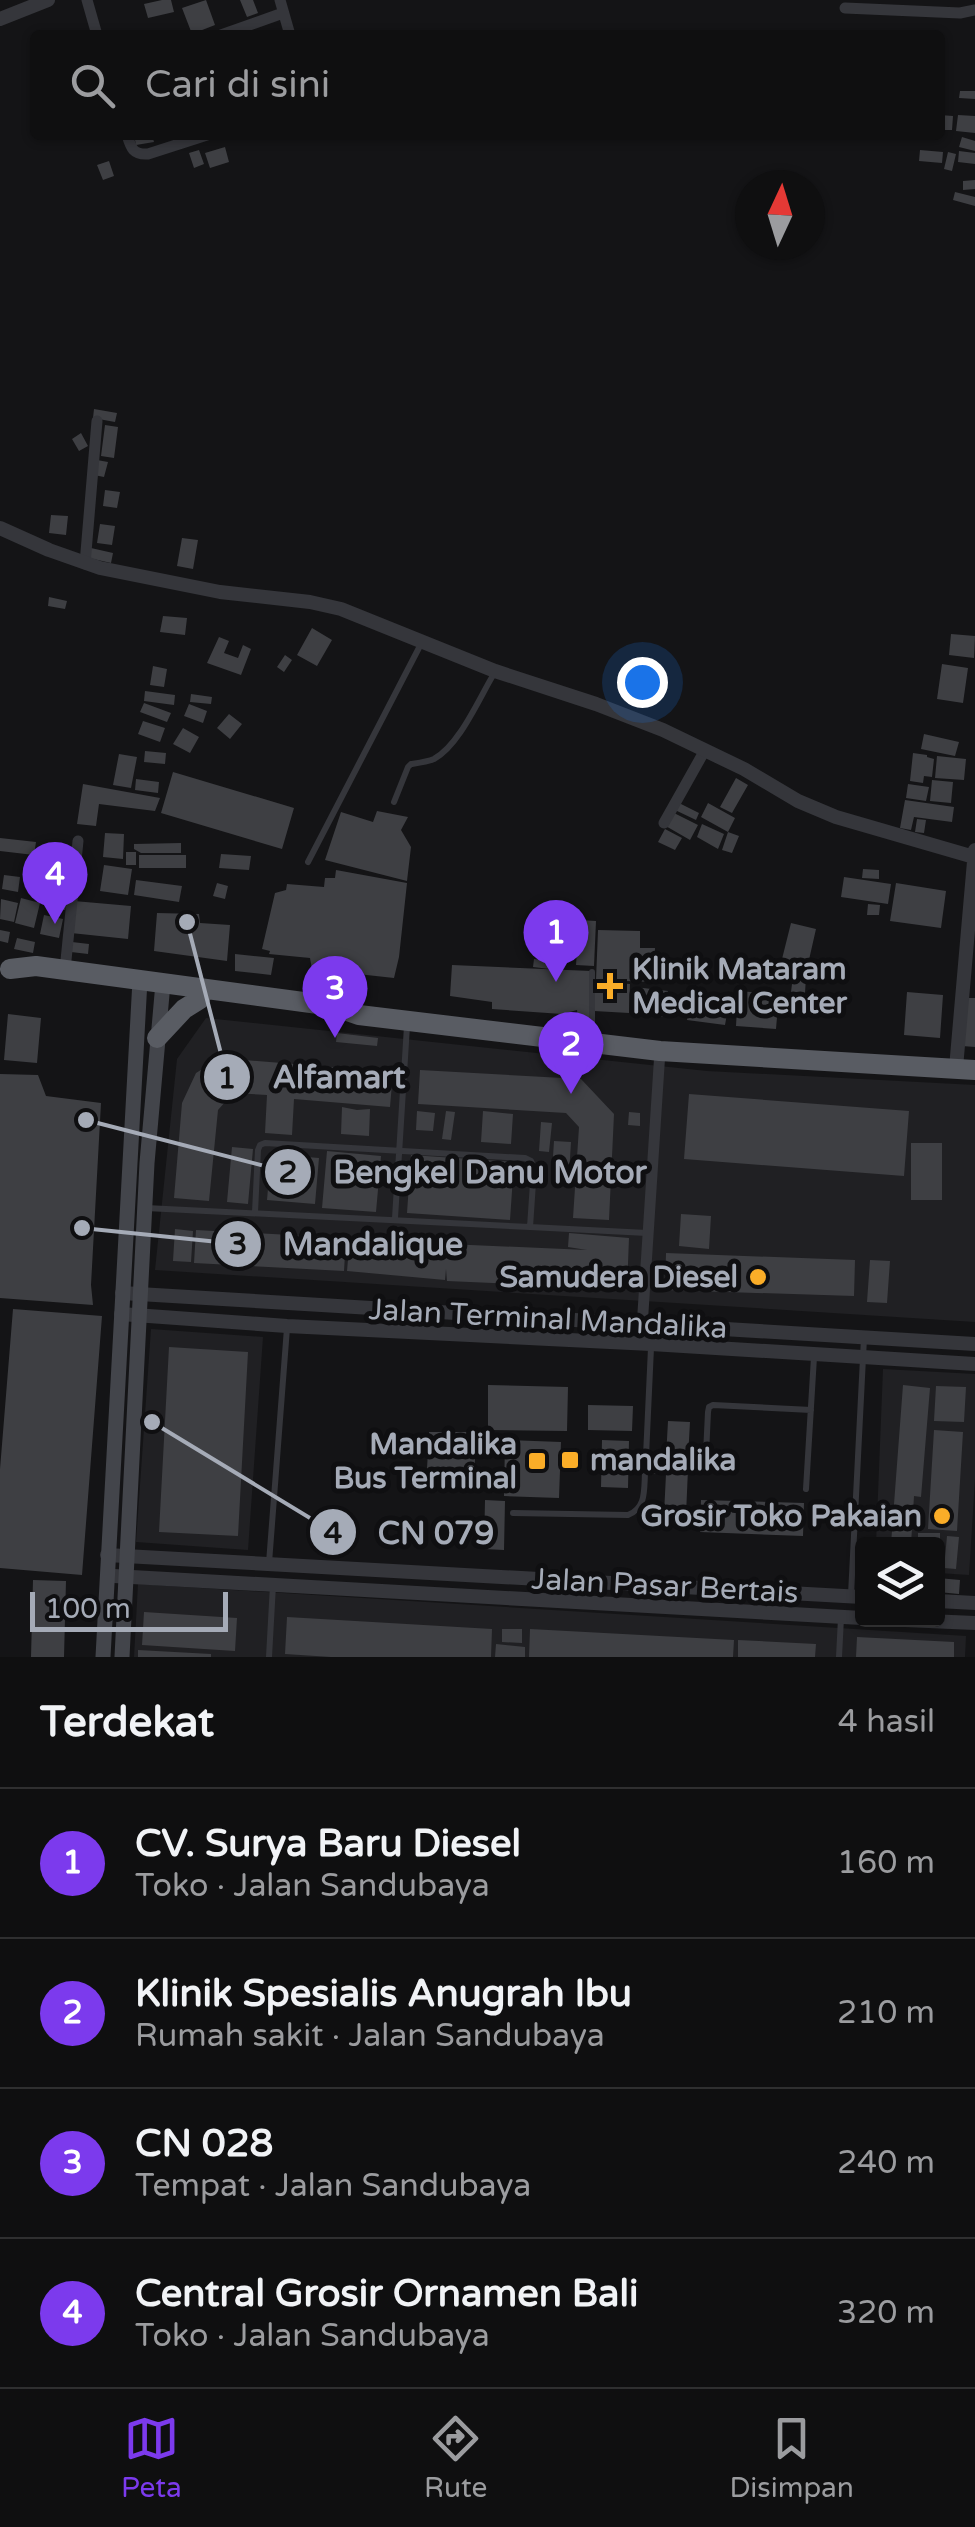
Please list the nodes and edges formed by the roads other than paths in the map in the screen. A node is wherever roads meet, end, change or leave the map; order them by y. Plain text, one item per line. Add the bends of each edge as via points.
1 (48, 0) edge
2 (87, 0) edge
3 (282, 7) edge
4 (846, 8) dead end
5 (975, 10) edge
6 (0, 19) edge
7 (96, 30) edge
8 (232, 30) edge
9 (129, 140) edge
10 (190, 140) edge
11 (97, 422) dead end
12 (0, 528) edge
13 (85, 564) junction
14 (423, 641) junction
15 (495, 671) junction
16 (705, 750) junction
17 (394, 802) dead end
18 (664, 822) dead end
19 (78, 841) dead end
20 (975, 848) edge
21 (974, 857) edge
22 (308, 862) dead end
23 (5, 968) edge
24 (65, 970) junction
25 (592, 972) dead end
26 (140, 986) junction
27 (162, 989) junction
28 (200, 999) junction
29 (359, 1014) junction
30 (407, 1020) junction
31 (158, 1038) junction
32 (592, 1043) junction
33 (660, 1052) junction
34 (965, 1069) edge
35 (399, 1150) junction
36 (145, 1208) junction
37 (255, 1212) junction
38 (395, 1219) junction
39 (530, 1227) junction
40 (649, 1234) junction
41 (122, 1293) junction
42 (140, 1294) junction
43 (121, 1314) junction
44 (139, 1315) junction
45 (647, 1324) junction
46 (287, 1326) junction
47 (864, 1337) junction
48 (646, 1344) junction
49 (975, 1344) edge
50 (814, 1355) junction
51 (863, 1357) junction
52 (975, 1364) edge
53 (811, 1410) junction
54 (706, 1454) dead end
55 (646, 1456) dead end
56 (645, 1473) dead end
57 (806, 1489) dead end
58 (513, 1513) dead end
59 (858, 1537) edge
60 (108, 1555) junction
61 (127, 1556) junction
62 (269, 1563) junction
63 (106, 1576) junction
64 (126, 1577) junction
65 (272, 1585) junction
66 (855, 1597) edge
67 (945, 1602) edge
68 (975, 1604) edge
69 (841, 1617) junction
70 (855, 1618) edge
71 (945, 1622) edge
72 (975, 1623) edge
73 (103, 1657) edge
74 (122, 1657) edge
75 (269, 1657) edge
76 (839, 1657) edge

1 - 6 street
2 - 7 street
3 - 8 street
4 - 5 street
9 - 10 street via 141,155
11 - 13 street
12 - 13 street
13 - 14 street via 220,592 321,604
14 - 15 street
14 - 22 lane
15 - 16 street
15 - 17 lane via 446,750 408,767
16 - 18 street
16 - 21 street via 836,817
19 - 24 street
20 - 21 street
21 - 34 street
23 - 24 highway
23 - 26 highway via 34,977
24 - 26 highway
25 - 32 lane
26 - 27 highway
26 - 41 main road
27 - 28 highway
27 - 29 highway
27 - 31 main road
28 - 29 highway via 332,1017
28 - 31 highway
29 - 30 highway
30 - 32 highway
30 - 35 lane
31 - 36 main road
32 - 33 highway
33 - 34 highway
33 - 40 street
35 - 37 lane via 264,1143 258,1150
35 - 38 lane
35 - 39 lane via 531,1161
36 - 37 lane
36 - 42 main road
37 - 38 lane
38 - 39 lane
39 - 40 lane
40 - 45 street
41 - 42 street, Jalan Terminal Mandalika
41 - 43 main road
42 - 44 main road
42 - 45 street, Jalan Terminal Mandalika
43 - 44 street
43 - 60 main road
44 - 46 street
44 - 61 main road
45 - 47 street, Jalan Terminal Mandalika
45 - 48 street
46 - 48 street
46 - 62 lane
47 - 49 street, Jalan Terminal Mandalika
47 - 51 lane
48 - 50 street
48 - 55 lane
50 - 51 street
50 - 53 lane
51 - 52 street
51 - 59 lane
53 - 54 lane via 713,1405
53 - 57 lane
56 - 58 lane via 638,1512
60 - 61 street, Jalan Pasar Bertais
60 - 63 main road
61 - 62 street, Jalan Pasar Bertais
61 - 64 main road
62 - 66 street, Jalan Pasar Bertais
63 - 64 street
63 - 73 main road
64 - 65 street
64 - 74 main road
65 - 69 street
65 - 75 lane
67 - 68 street
69 - 70 street
69 - 76 lane
71 - 72 street

